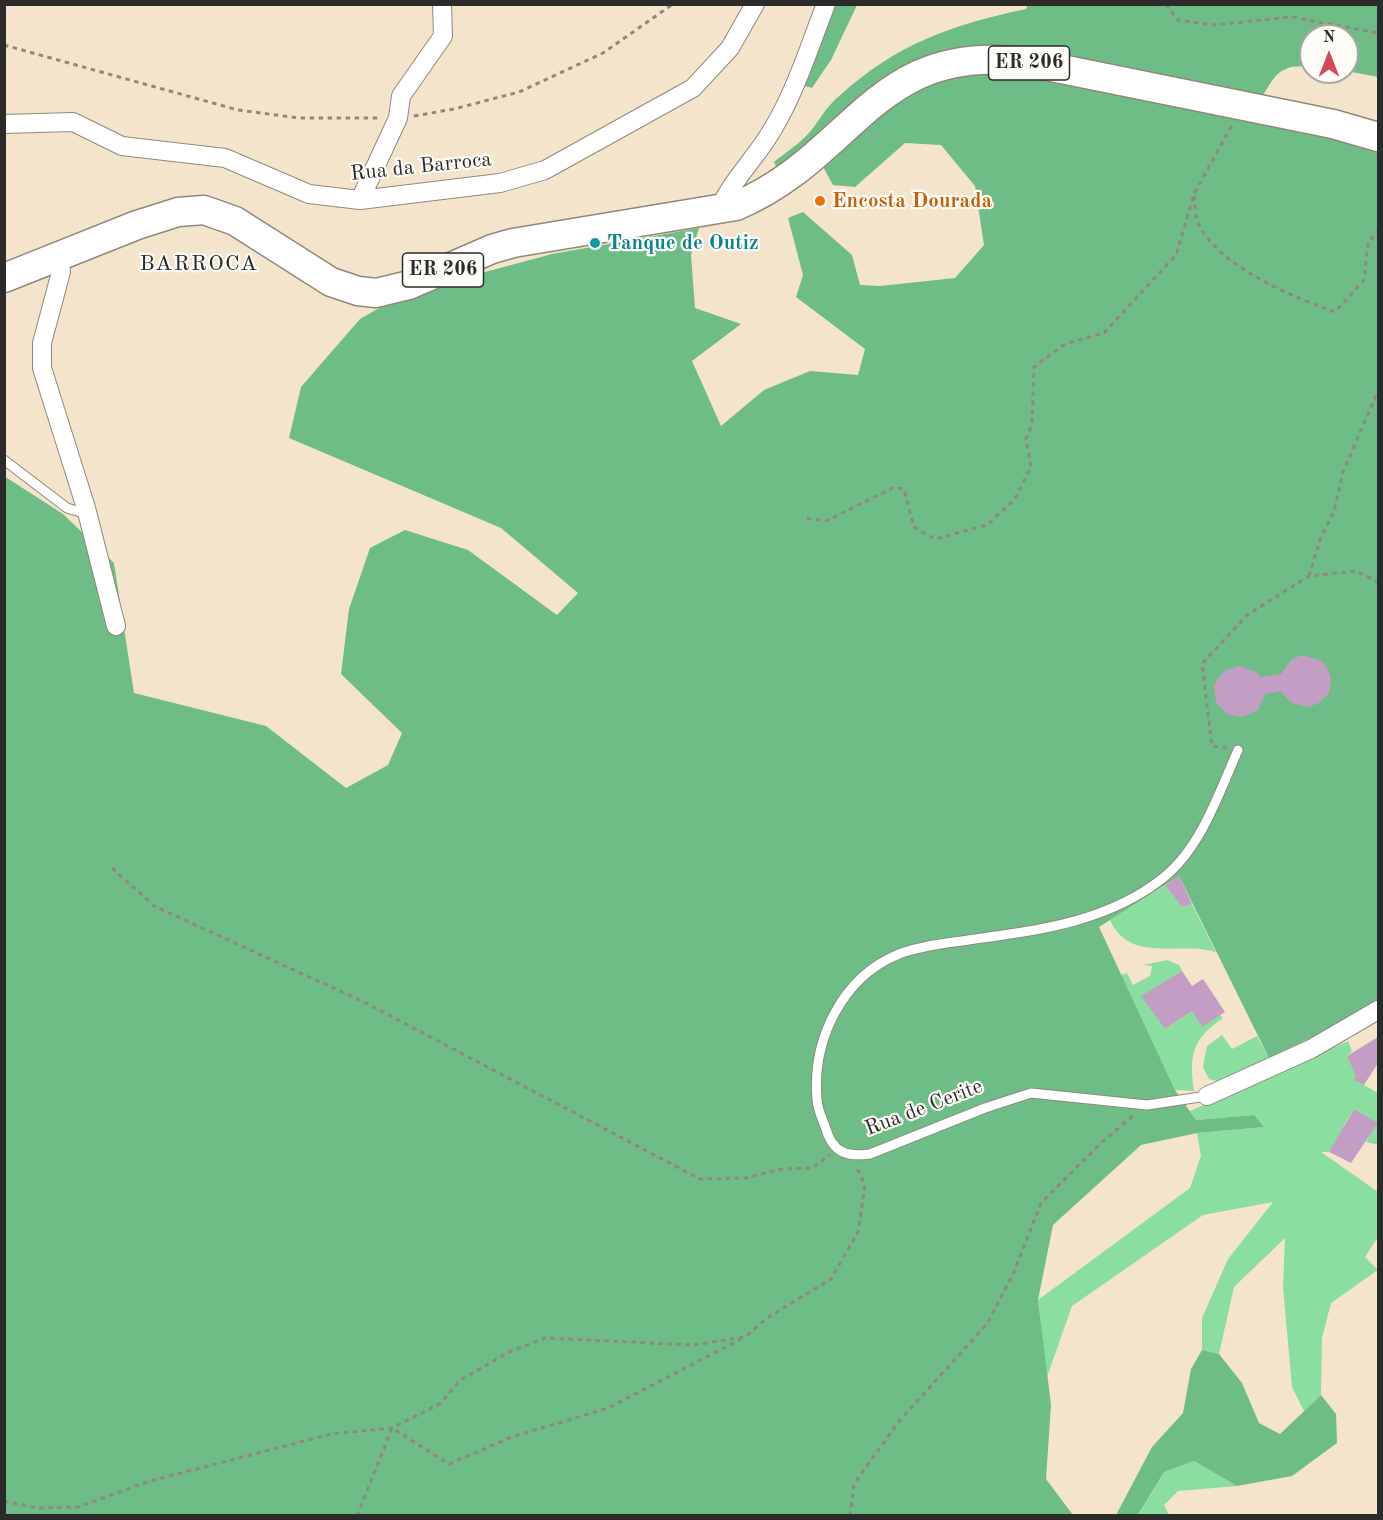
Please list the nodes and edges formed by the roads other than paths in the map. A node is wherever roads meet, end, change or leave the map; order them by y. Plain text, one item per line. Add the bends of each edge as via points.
1 (442, 4) edge
2 (755, 4) edge
3 (826, 4) edge
4 (4, 124) edge
5 (1378, 137) edge
6 (360, 200) junction
7 (718, 211) junction
8 (59, 256) junction
9 (4, 278) edge
10 (4, 460) edge
11 (87, 513) junction
12 (116, 626) dead end
13 (1238, 750) road end
14 (1378, 1010) edge
15 (1207, 1096) joint

1 - 6 street via 443,36 401,96 398,118
2 - 6 street, Rua da Barroca via 730,48 693,88 545,170 500,183
3 - 7 street via 776,125 754,160 727,191
4 - 6 street, Rua da Barroca via 73,122 122,146 225,158 309,194
5 - 7 main road, ER 206 via 1191,94 1008,59 980,58 923,71 893,88 806,164 751,199
7 - 8 main road, ER 206 via 513,243 409,285 376,293 331,282 244,226 204,210 186,210 153,219
8 - 9 main road, ER 206
8 - 11 street via 61,272 42,343 42,368
10 - 11 lane via 67,508
11 - 12 street
13 - 15 lane, Rua de Cerite via 1190,846 1161,880 1082,921 899,954 869,973 846,994 828,1025 819,1054 816,1100 837,1151 851,1156 870,1154 1031,1093 1147,1105
14 - 15 street, Rua de Cerite via 1311,1048

